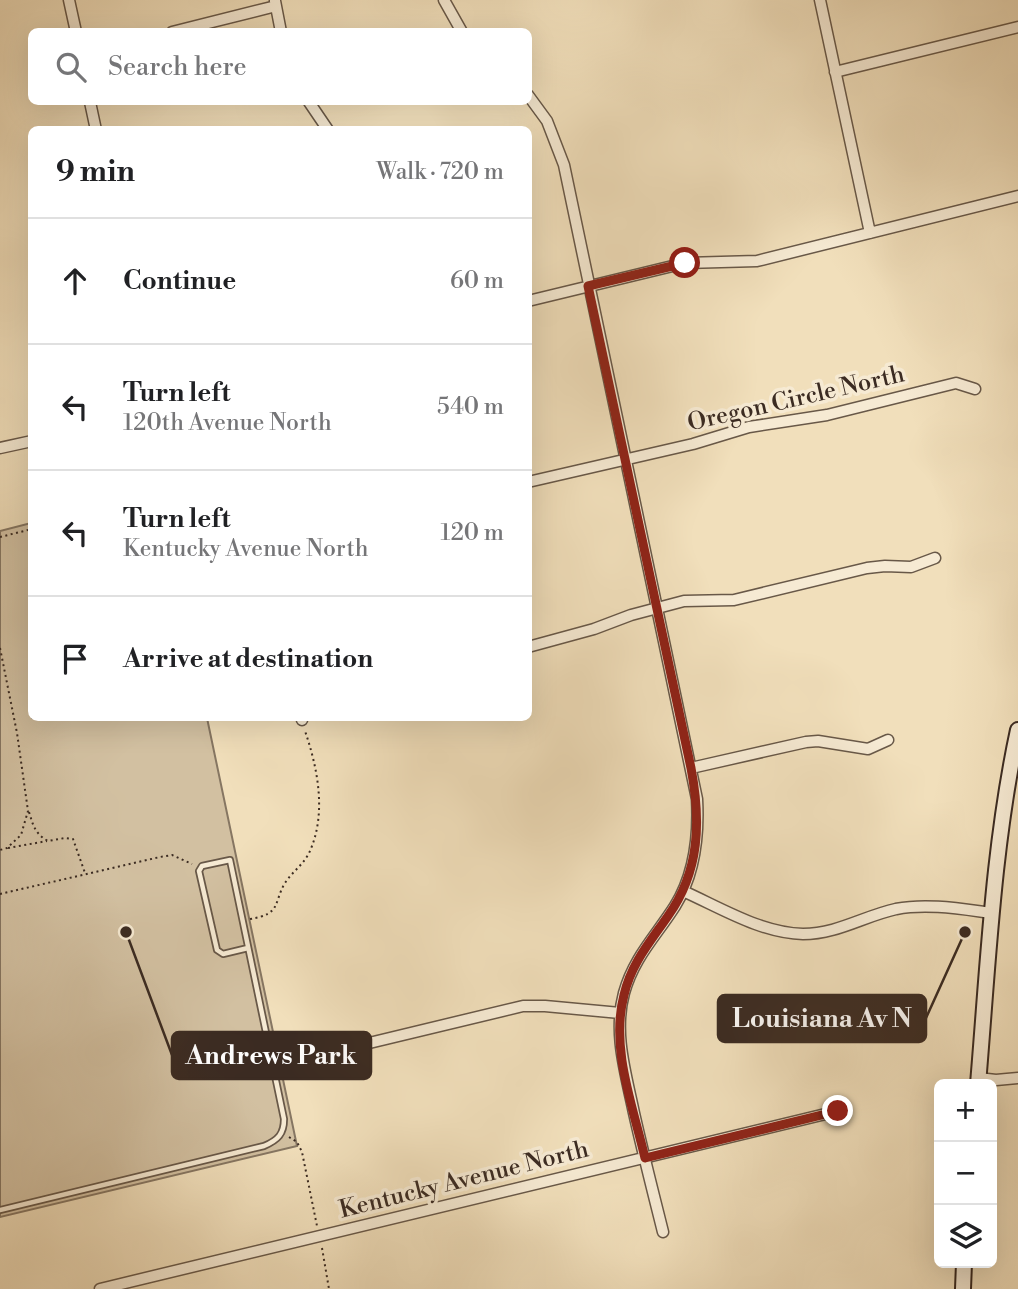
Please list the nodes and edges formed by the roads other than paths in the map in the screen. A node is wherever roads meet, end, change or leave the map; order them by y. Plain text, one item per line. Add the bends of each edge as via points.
1 (69, 0) edge
2 (444, 0) edge
3 (820, 0) edge
4 (276, 3) edge
5 (1018, 27) edge
6 (75, 28) edge
7 (186, 28) edge
8 (280, 28) edge
9 (460, 28) edge
10 (835, 72) junction
11 (532, 100) edge
12 (91, 105) edge
13 (311, 105) edge
14 (95, 126) edge
15 (325, 126) edge
16 (1018, 196) edge
17 (870, 233) junction
18 (588, 286) junction
19 (532, 300) edge
20 (975, 389) dead end
21 (28, 442) edge
22 (0, 448) edge
23 (625, 459) junction
24 (532, 481) edge
25 (934, 558) dead end
26 (657, 608) junction
27 (532, 646) edge
28 (1018, 730) edge
29 (888, 740) dead end
30 (691, 768) junction
31 (683, 891) junction
32 (992, 913) junction
33 (248, 948) junction
34 (620, 1013) junction
35 (310, 1041) road end
36 (1018, 1078) edge
37 (978, 1079) edge
38 (997, 1080) edge
39 (838, 1111) dead end
40 (645, 1158) junction
41 (0, 1210) edge
42 (663, 1232) dead end
43 (964, 1268) edge
44 (100, 1289) edge
45 (963, 1289) edge

1 - 6 street
2 - 9 street
3 - 10 street
4 - 7 street
4 - 8 street
5 - 10 street
10 - 17 street
11 - 18 street via 547,121 564,165
12 - 14 street
13 - 15 street
16 - 17 street
17 - 18 street via 757,261 685,263
18 - 19 street
18 - 23 street
20 - 23 street, Oregon Circle North via 956,383
21 - 22 street
23 - 24 street, Oregon Circle North
23 - 26 street
25 - 26 street via 911,567 867,568 734,600 697,600
26 - 27 street
26 - 30 street
28 - 32 main road
29 - 30 street via 867,749 806,742
30 - 31 street via 698,822
31 - 32 street via 768,928 804,934 896,909 943,907
31 - 34 street via 638,956
32 - 37 main road
33 - 33 lane via 230,860 200,868 216,950 223,954
33 - 41 lane via 284,1119 282,1134 264,1146
34 - 35 street via 523,1006 337,1051
34 - 40 street via 622,1055
36 - 38 street
39 - 40 street, Kentucky Avenue North
40 - 42 street
40 - 44 street, Kentucky Avenue North
43 - 45 main road

